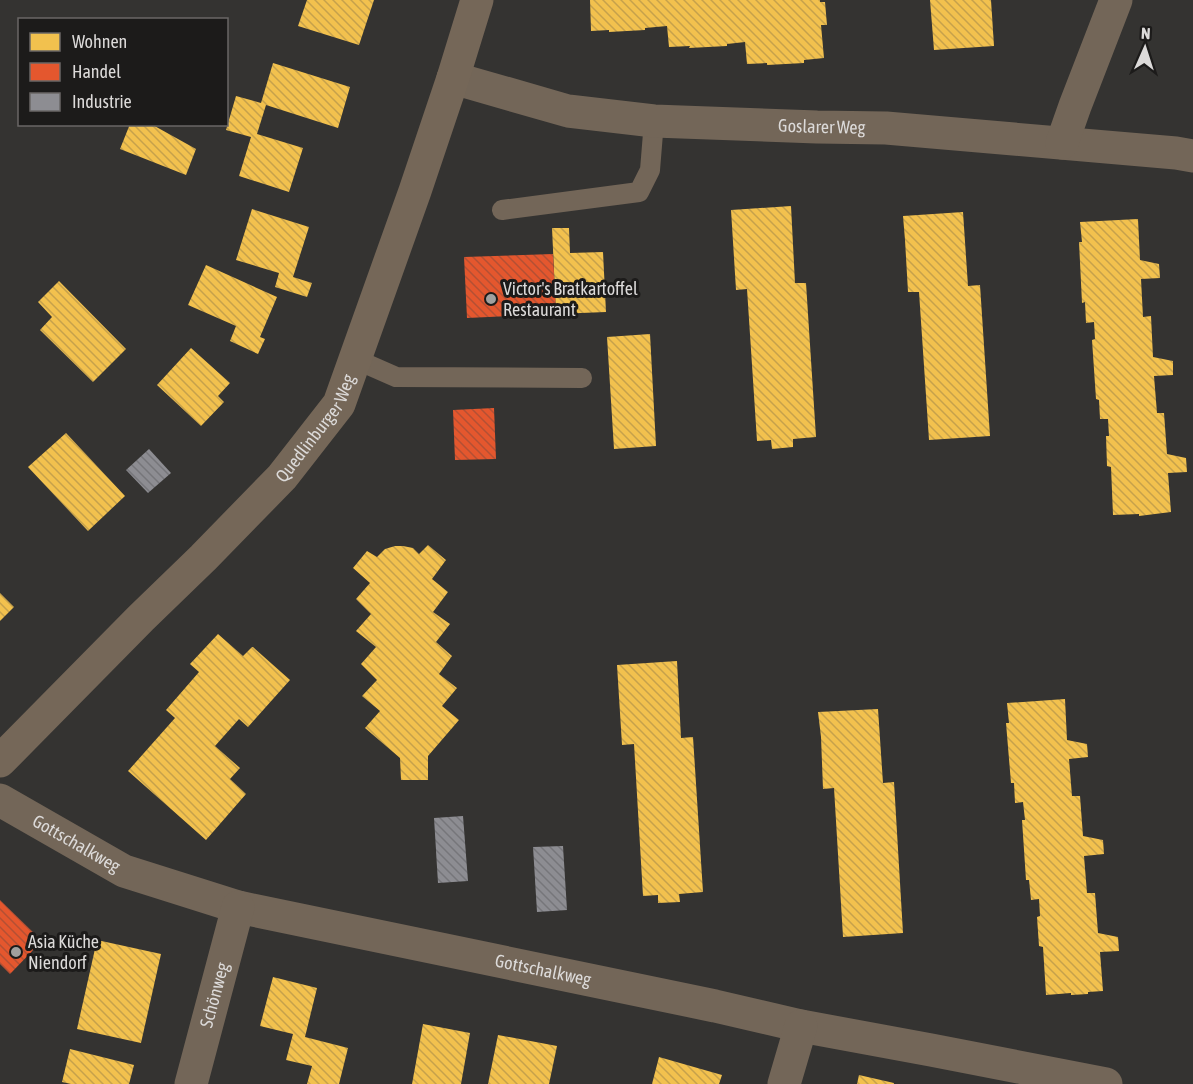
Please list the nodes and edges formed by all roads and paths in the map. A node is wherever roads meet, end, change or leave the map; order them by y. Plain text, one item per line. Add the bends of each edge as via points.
1 (477, 0) edge
2 (1116, 0) edge
3 (453, 78) junction
4 (654, 121) junction
5 (1062, 143) junction
6 (1193, 156) edge
7 (502, 210) dead end
8 (355, 359) junction
9 (582, 378) dead end
10 (5, 745) edge
11 (0, 800) edge
12 (238, 907) junction
13 (801, 1026) junction
14 (191, 1084) edge
15 (784, 1084) edge
16 (1106, 1084) edge

1 - 3 street, Quedlinburger Weg
2 - 5 street
3 - 4 street, Goslarer Weg via 568,111
3 - 8 street, Quedlinburger Weg
4 - 5 street, Goslarer Weg via 886,128
4 - 7 lane via 650,170 639,192
5 - 6 street, Goslarer Weg
8 - 9 lane via 396,377
8 - 10 street, Quedlinburger Weg via 339,404 282,477 203,558
11 - 12 street, Gottschalkweg via 124,872
12 - 13 street, Gottschalkweg
12 - 14 street, Schönweg
13 - 15 street
13 - 16 street, Gottschalkweg

